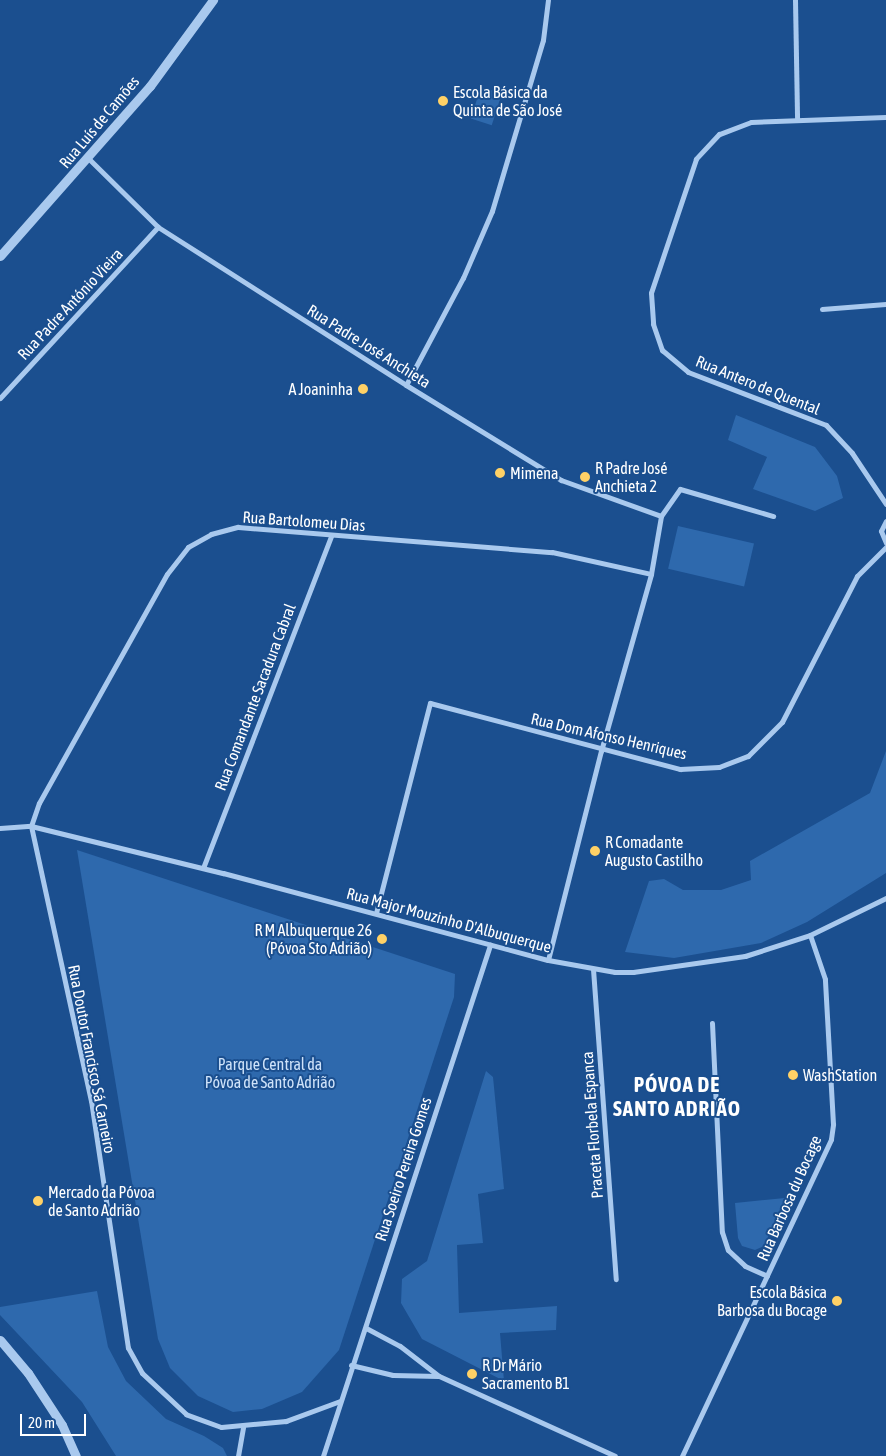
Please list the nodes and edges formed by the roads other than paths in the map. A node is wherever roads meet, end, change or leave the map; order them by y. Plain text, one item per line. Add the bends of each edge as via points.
1 (213, 0) edge
2 (548, 0) edge
3 (796, 0) edge
4 (886, 117) edge
5 (797, 120) junction
6 (88, 158) junction
7 (158, 227) junction
8 (0, 256) edge
9 (886, 304) edge
10 (822, 309) dead end
11 (406, 385) junction
12 (0, 398) edge
13 (886, 504) edge
14 (661, 516) junction
15 (773, 516) dead end
16 (886, 521) edge
17 (331, 536) junction
18 (886, 543) edge
19 (886, 547) edge
20 (651, 574) junction
21 (601, 751) junction
22 (31, 826) junction
23 (0, 828) edge
24 (203, 868) junction
25 (886, 898) edge
26 (376, 913) junction
27 (810, 935) junction
28 (490, 945) junction
29 (548, 960) junction
30 (593, 969) junction
31 (712, 1023) dead end
32 (767, 1276) junction
33 (616, 1279) dead end
34 (366, 1328) junction
35 (0, 1340) edge
36 (351, 1365) junction
37 (439, 1376) junction
38 (340, 1401) junction
39 (243, 1427) junction
40 (76, 1456) edge
41 (238, 1456) edge
42 (323, 1456) edge
43 (615, 1456) edge
44 (682, 1456) edge

1 - 6 street, Rua Luís de Camões via 150,86
2 - 11 street via 543,40 492,211 463,278
3 - 5 street
4 - 5 street, Rua Antero de Quental
5 - 13 street, Rua Antero de Quental via 751,122 719,134 696,159 651,293 653,324 662,350 688,372 826,425 852,453
6 - 7 street, Rua Padre José Anchieta
6 - 8 street, Rua Luís de Camões
7 - 11 street, Rua Padre José Anchieta
7 - 12 street, Rua Padre António Vieira
9 - 10 street
11 - 14 street, Rua Padre José Anchieta via 561,480
14 - 15 street via 680,490
14 - 20 street
16 - 18 street via 881,531
17 - 20 street, Rua Bartolomeu Dias via 552,552
17 - 22 street, Rua Bartolomeu Dias via 238,527 211,534 188,547 168,574 39,803
17 - 24 street, Rua Comandante Sacadura Cabral
19 - 21 street, Rua Dom Afonso Henriques via 857,576 782,722 748,756 719,767 680,770
20 - 21 street
21 - 26 street, Rua Dom Afonso Henriques via 430,703
21 - 29 street
22 - 23 street, Rua Major Mouzinho D'Albuquerque
22 - 24 street, Rua Major Mouzinho D'Albuquerque
22 - 39 street, Rua Doutor Francisco Sá Carneiro via 90,1101 128,1348 142,1373 186,1414 221,1427
24 - 26 street, Rua Major Mouzinho D'Albuquerque
25 - 27 street, Rua Major Mouzinho D'Albuquerque
26 - 28 street, Rua Major Mouzinho D'Albuquerque
27 - 30 street, Rua Major Mouzinho D'Albuquerque via 745,956 704,963 633,972
27 - 32 street, Rua Barbosa du Bocage via 825,978 833,1124 831,1139
28 - 29 street, Rua Major Mouzinho D'Albuquerque
28 - 34 street, Rua Soeiro Pereira Gomes
29 - 30 street, Rua Major Mouzinho D'Albuquerque
30 - 33 street, Praceta Florbela Espanca
31 - 32 street via 722,1232 728,1250 744,1266
32 - 44 street, Rua Barbosa du Bocage
34 - 36 street, Rua Soeiro Pereira Gomes
34 - 37 street via 400,1346
35 - 40 street via 38,1388 62,1425
36 - 37 street via 393,1375
36 - 38 street, Rua Soeiro Pereira Gomes
37 - 43 street
38 - 39 street, Rua Doutor Francisco Sá Carneiro via 292,1419
38 - 42 street, Rua Soeiro Pereira Gomes
39 - 41 street

